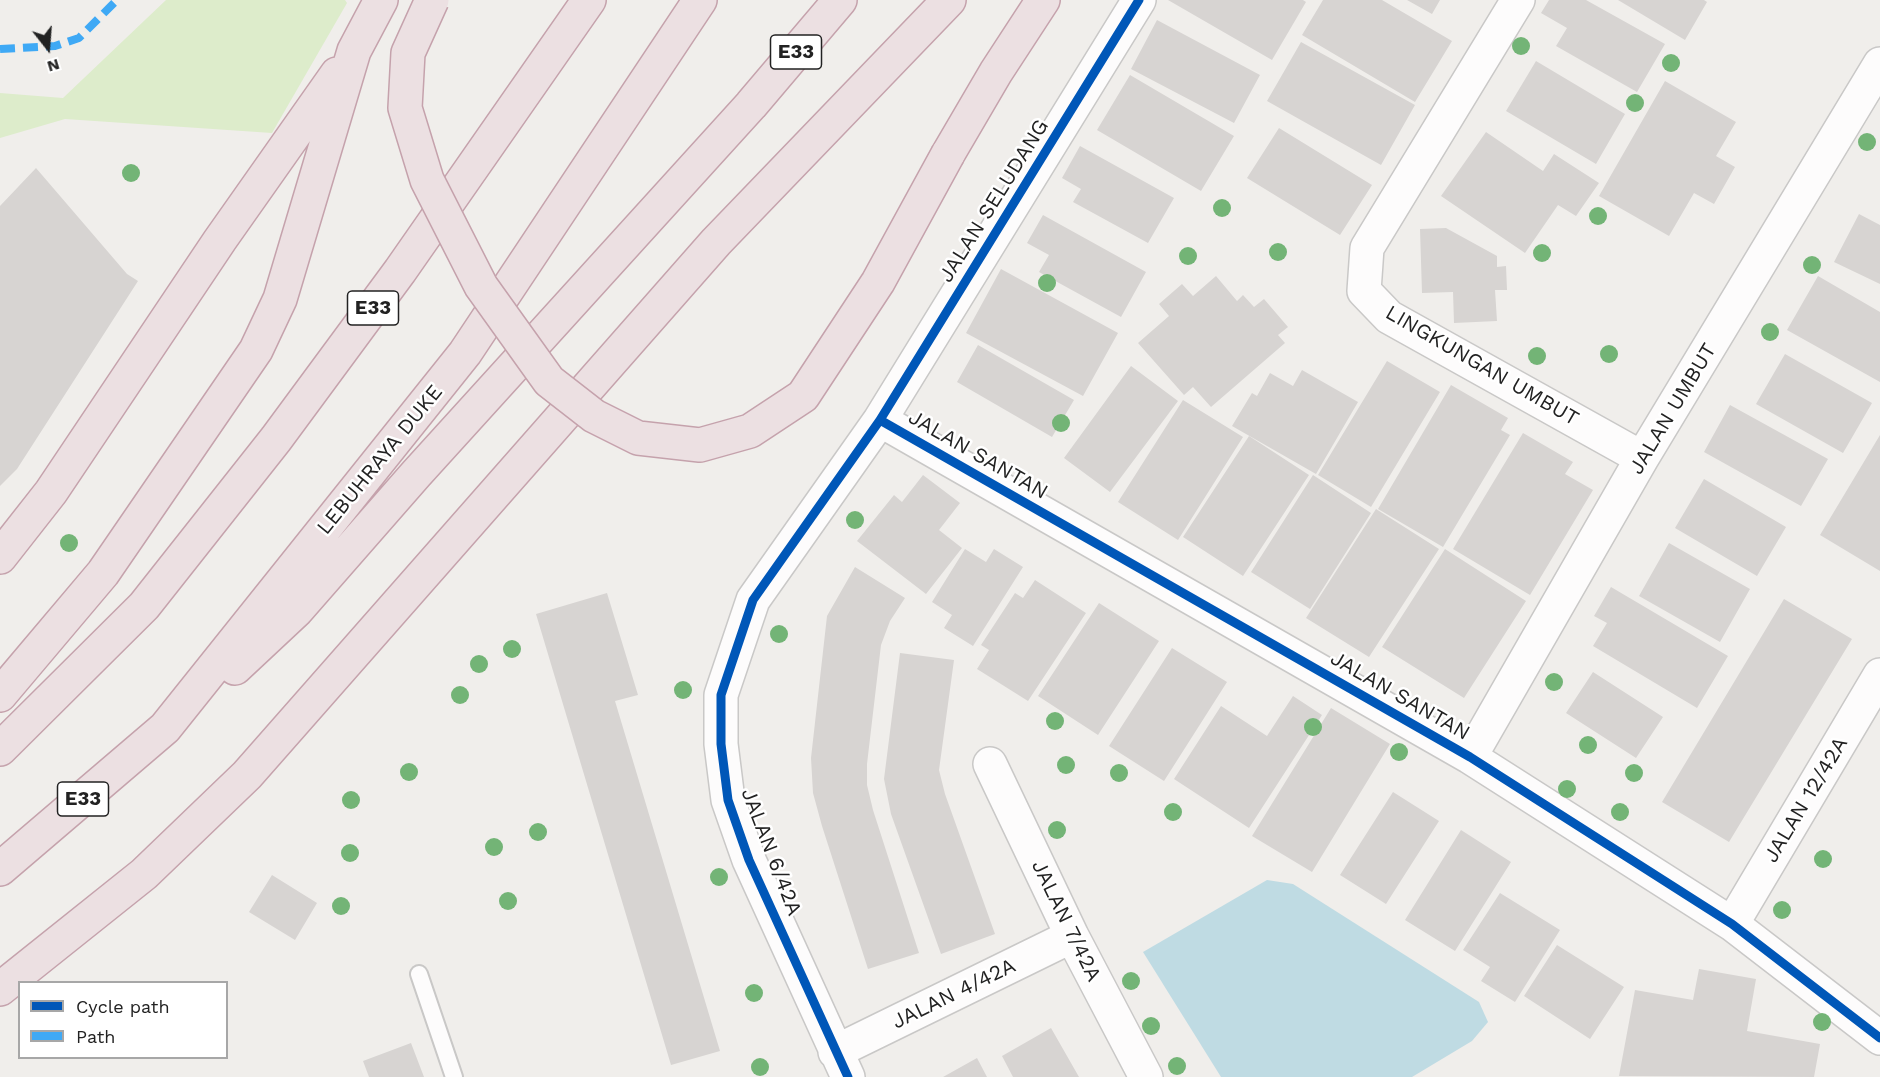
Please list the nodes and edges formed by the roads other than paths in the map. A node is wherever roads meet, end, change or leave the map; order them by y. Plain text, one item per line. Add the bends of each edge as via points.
1 (381, 0) edge
2 (432, 0) edge
3 (589, 0) edge
4 (700, 0) edge
5 (840, 0) edge
6 (949, 0) edge
7 (1043, 0) edge
8 (1139, 0) edge
9 (1518, 0) edge
10 (354, 51) junction
11 (1880, 64) edge
12 (880, 420) junction
13 (1642, 458) junction
14 (0, 557) edge
15 (1880, 675) edge
16 (0, 695) edge
17 (165, 728) junction
18 (0, 749) edge
19 (1470, 757) junction
20 (990, 764) dead end
21 (0, 869) edge
22 (1732, 924) junction
23 (1072, 936) junction
24 (418, 974) dead end
25 (0, 990) edge
26 (1880, 1038) edge
27 (842, 1065) edge
28 (454, 1077) edge
29 (1146, 1077) edge

1 - 10 highway
2 - 7 highway, bridge via 408,53 405,108 427,180 481,286 549,381 594,416 638,438 700,445 750,431 802,396 878,282 948,154
3 - 18 highway, E33 via 276,439 144,606
4 - 17 highway, LEBUHRAYA DUKE / E33 via 465,353
5 - 17 highway, E33 via 751,105 297,610
6 - 25 highway via 716,242 247,775 144,874
8 - 12 street, JALAN SELUDANG
9 - 13 street, LINGKUNGAN UMBUT via 1367,248 1364,291 1389,317
10 - 14 highway via 220,240 51,492
10 - 16 highway via 280,299 256,350 103,573
11 - 13 street, JALAN UMBUT
12 - 19 street, JALAN SANTAN
12 - 27 street, JALAN 6/42A via 753,600 721,695 721,744 728,800 749,860
13 - 19 street, JALAN UMBUT
15 - 22 street, JALAN 12/42A
17 - 21 highway, LEBUHRAYA DUKE / E33
19 - 22 street, JALAN SANTAN
20 - 23 street, JALAN 7/42A
22 - 26 street, JALAN SANTAN
23 - 27 street, JALAN 4/42A
23 - 29 street, JALAN 7/42A
24 - 28 lane

